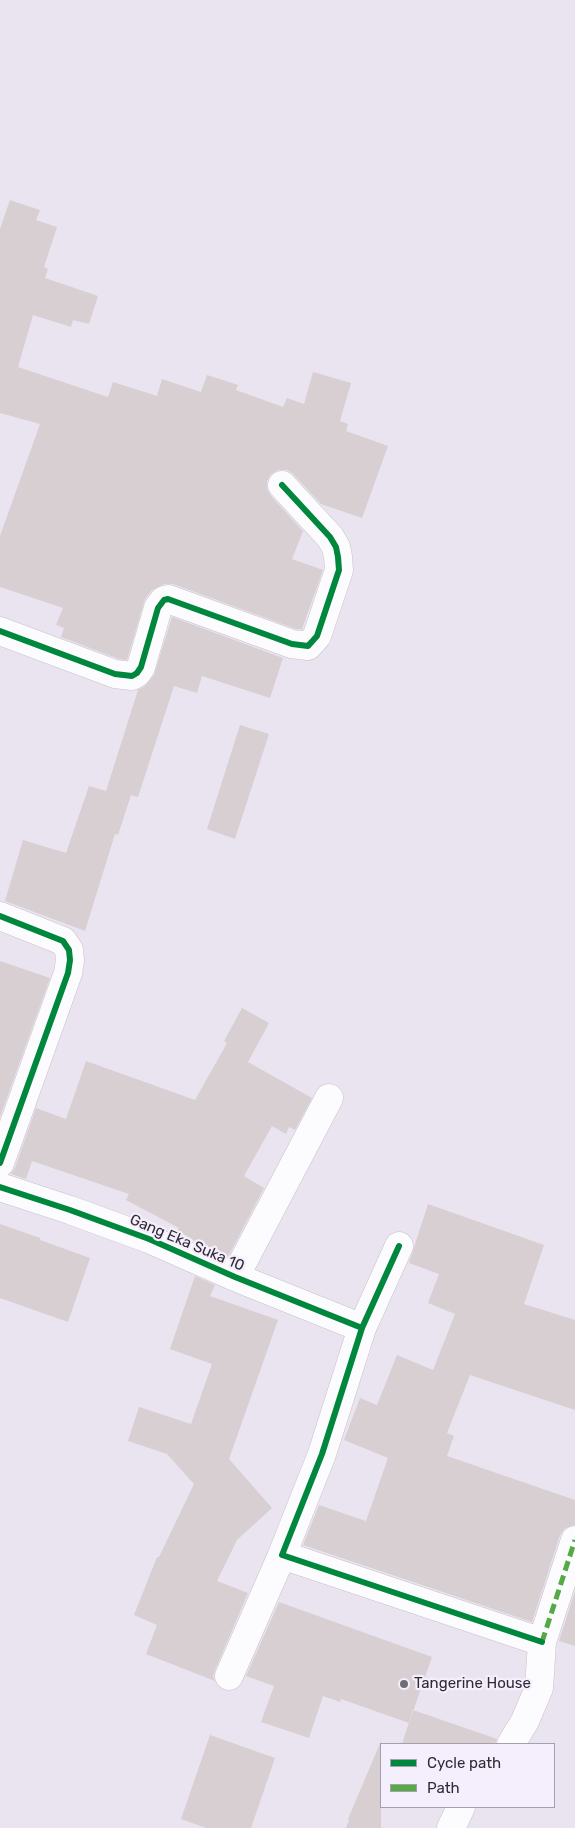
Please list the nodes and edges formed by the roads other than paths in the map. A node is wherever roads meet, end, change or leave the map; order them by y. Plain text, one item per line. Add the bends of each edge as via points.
1 (282, 485) dead end
2 (0, 631) edge
3 (0, 916) edge
4 (328, 1098) dead end
5 (0, 1163) edge
6 (0, 1186) edge
7 (399, 1246) dead end
8 (235, 1277) junction
9 (362, 1328) junction
10 (575, 1540) edge
11 (282, 1555) junction
12 (542, 1642) junction
13 (229, 1676) dead end
14 (512, 1743) edge
15 (460, 1808) edge
16 (451, 1828) edge

1 - 2 street via 330,537 338,557 339,570 317,636 308,646 292,644 168,599 158,608 141,667 132,676 115,674
3 - 5 street via 63,941 69,950 70,960 68,974
4 - 8 street
6 - 8 street, Gang Eka Suka 10 via 149,1239
7 - 9 street
8 - 9 street, Gang Eka Suka 10
9 - 11 street via 322,1454
10 - 12 street
11 - 12 street
11 - 13 street
12 - 14 street via 539,1688
15 - 16 street

